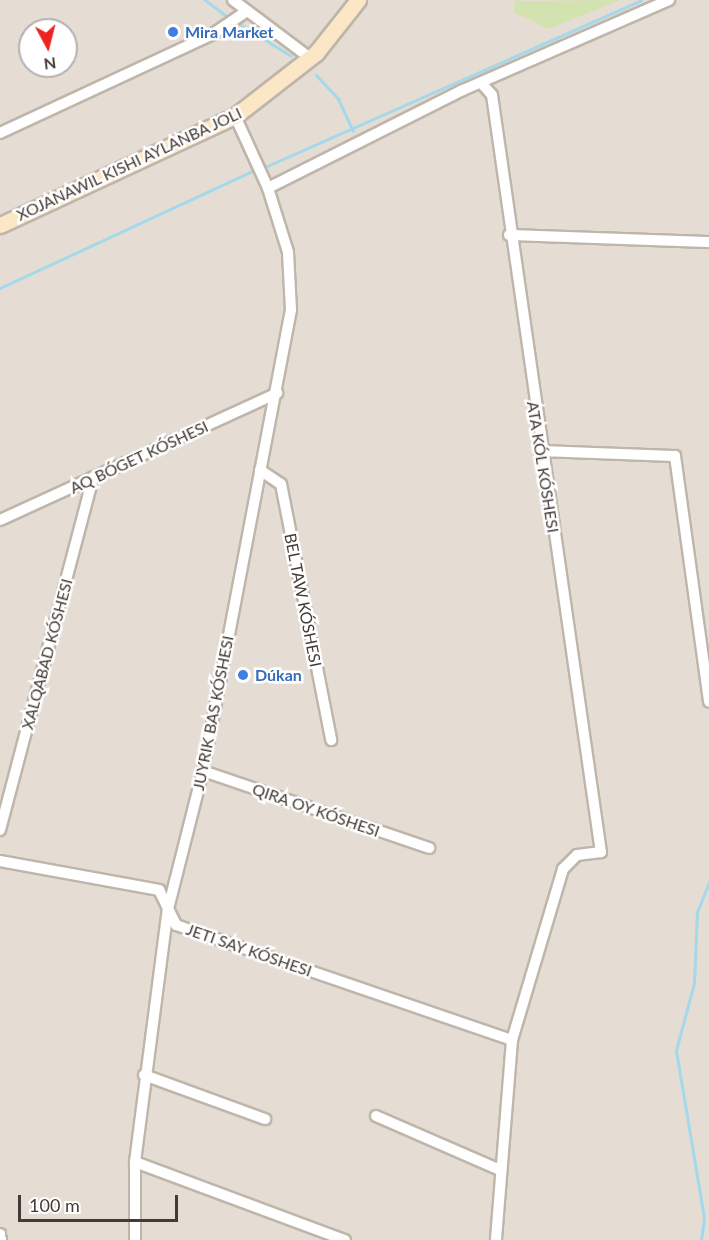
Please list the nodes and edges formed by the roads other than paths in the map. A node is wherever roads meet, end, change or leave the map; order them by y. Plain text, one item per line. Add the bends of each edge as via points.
1 (233, 0) edge
2 (358, 0) edge
3 (669, 0) edge
4 (247, 11) junction
5 (310, 58) junction
6 (483, 85) junction
7 (235, 116) junction
8 (0, 133) edge
9 (268, 188) junction
10 (0, 225) edge
11 (509, 234) junction
12 (709, 242) edge
13 (277, 393) junction
14 (540, 451) junction
15 (260, 470) junction
16 (93, 477) junction
17 (0, 520) edge
18 (709, 702) edge
19 (331, 740) dead end
20 (203, 771) junction
21 (0, 831) edge
22 (429, 848) dead end
23 (0, 861) edge
24 (168, 909) junction
25 (512, 1040) junction
26 (144, 1076) junction
27 (376, 1116) dead end
28 (266, 1119) dead end
29 (135, 1162) junction
30 (500, 1170) junction
31 (0, 1234) edge
32 (0, 1240) edge
33 (135, 1240) edge
34 (345, 1240) edge
35 (496, 1240) edge

1 - 4 street
2 - 5 main road
3 - 6 street
4 - 5 street
4 - 8 street via 213,34
5 - 7 main road
6 - 9 street via 463,90
6 - 11 street, ATA KÓL KÓSHESI via 492,95
7 - 9 street, JUYRIK BAS KÓSHESI
7 - 10 main road
9 - 13 street, JUYRIK BAS KÓSHESI via 288,252 291,310
11 - 12 street
11 - 14 street, ATA KÓL KÓSHESI
13 - 15 street, JUYRIK BAS KÓSHESI
13 - 16 street, AQ BÓGET KÓSHESI
14 - 18 street via 675,456
14 - 25 street, ATA KÓL KÓSHESI via 601,852 577,855 563,869
15 - 19 street, BEL TAW KÓSHESI via 281,484
15 - 20 street, JUYRIK BAS KÓSHESI
16 - 17 street, AQ BÓGET KÓSHESI
16 - 21 street, XALQABAD KÓSHESI
20 - 22 street
20 - 24 street, JUYRIK BAS KÓSHESI
23 - 24 street, JETI SAY KÓSHESI via 159,890
24 - 25 street, JETI SAY KÓSHESI via 176,925
24 - 26 street, JUYRIK BAS KÓSHESI
25 - 30 street
26 - 28 street
26 - 29 street, JUYRIK BAS KÓSHESI
27 - 30 street
29 - 33 street, JUYRIK BAS KÓSHESI
29 - 34 street
30 - 35 street
31 - 32 street

